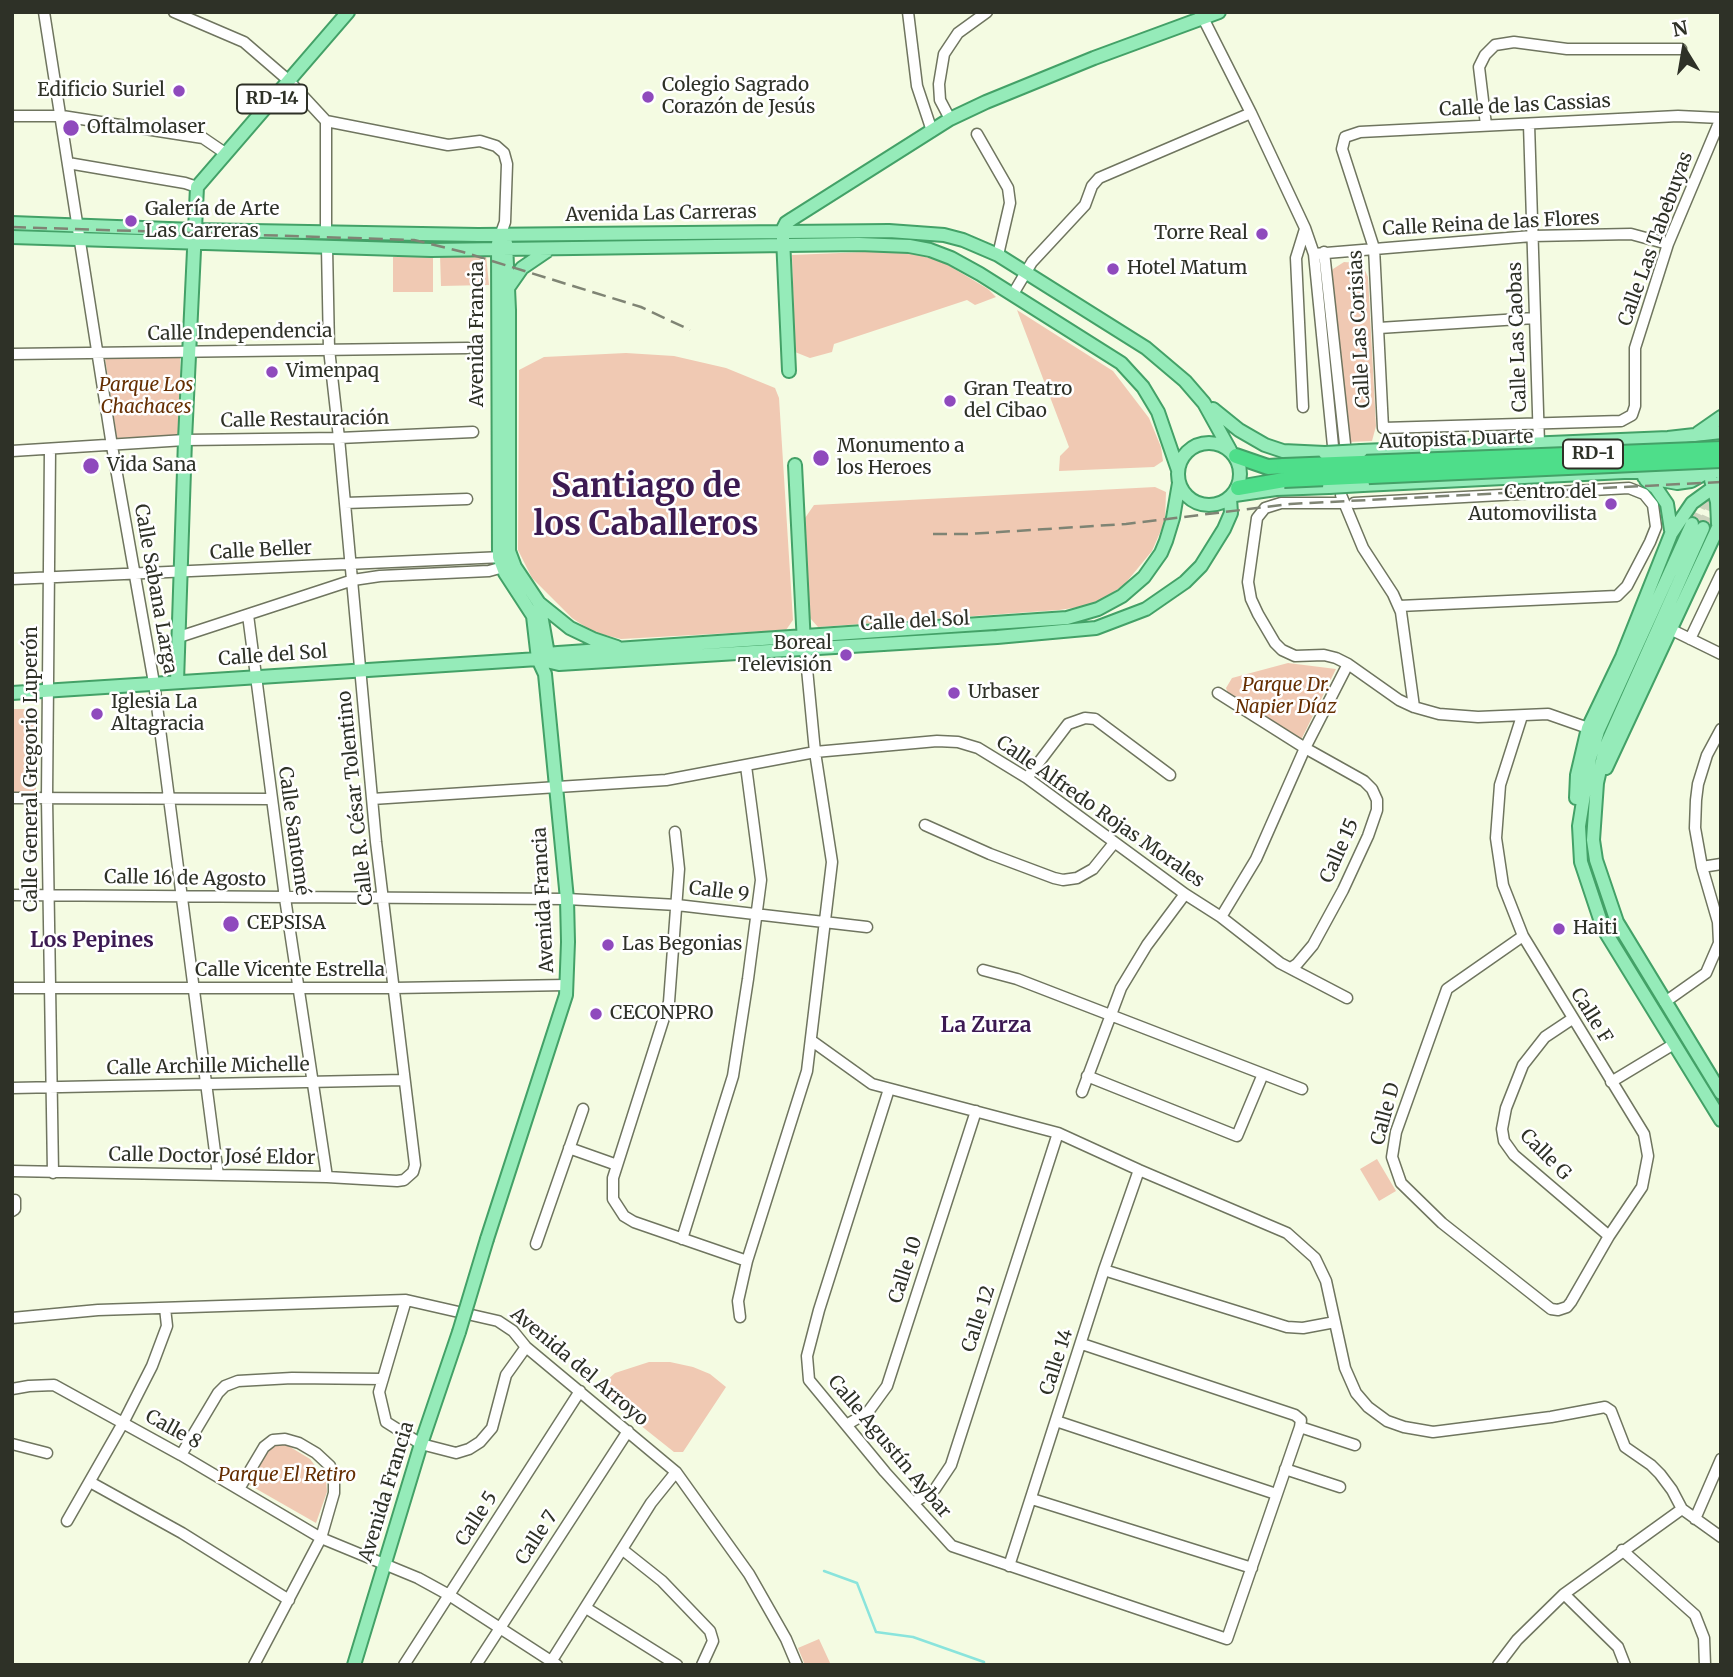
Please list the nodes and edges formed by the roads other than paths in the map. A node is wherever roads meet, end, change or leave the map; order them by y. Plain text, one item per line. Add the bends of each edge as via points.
1 (44, 12) edge
2 (174, 12) edge
3 (348, 12) edge
4 (908, 12) edge
5 (987, 12) edge
6 (1219, 12) edge
7 (1201, 15) edge
8 (1681, 49) dead end
9 (288, 80) junction
10 (1251, 113) junction
11 (12, 116) edge
12 (62, 116) junction
13 (1721, 118) edge
14 (950, 119) junction
15 (326, 121) junction
16 (1529, 124) junction
17 (1486, 125) junction
18 (932, 131) junction
19 (977, 134) dead end
20 (1342, 149) joint
21 (225, 153) junction
22 (68, 163) junction
23 (197, 187) junction
24 (12, 223) edge
25 (77, 226) junction
26 (1305, 229) junction
27 (195, 230) junction
28 (782, 231) junction
29 (503, 236) junction
30 (1532, 236) junction
31 (12, 237) edge
32 (79, 240) junction
33 (326, 240) junction
34 (194, 244) junction
35 (1668, 244) junction
36 (784, 246) junction
37 (1374, 248) junction
38 (502, 250) junction
39 (550, 250) junction
40 (1319, 253) junction
41 (998, 255) junction
42 (1026, 271) junction
43 (508, 288) junction
44 (1013, 294) junction
45 (1535, 318) junction
46 (1379, 328) junction
47 (468, 348) dead end
48 (329, 349) junction
49 (190, 351) junction
50 (98, 352) junction
51 (12, 354) edge
52 (789, 371) dead end
53 (1204, 402) junction
54 (1303, 407) dead end
55 (1721, 417) edge
56 (1539, 423) junction
57 (473, 432) dead end
58 (1721, 432) edge
59 (340, 438) junction
60 (185, 440) junction
61 (1687, 442) junction
62 (1345, 444) dead end
63 (1539, 444) junction
64 (112, 446) junction
65 (50, 449) junction
66 (1329, 449) junction
67 (1721, 449) edge
68 (12, 451) edge
69 (1233, 453) junction
70 (1721, 460) edge
71 (795, 465) dead end
72 (1178, 470) junction
73 (1714, 471) edge
74 (1623, 472) junction
75 (1685, 472) junction
76 (1284, 473) junction
77 (1563, 475) junction
78 (1640, 476) junction
79 (1179, 483) junction
80 (1717, 485) edge
81 (1563, 492) junction
82 (1233, 494) junction
83 (1357, 494) junction
84 (467, 499) dead end
85 (345, 503) junction
86 (1719, 522) edge
87 (1353, 524) junction
88 (1671, 534) junction
89 (506, 561) junction
90 (351, 564) junction
91 (180, 573) junction
92 (136, 574) junction
93 (1721, 574) edge
94 (50, 578) junction
95 (12, 579) edge
96 (352, 580) junction
97 (539, 603) junction
98 (1399, 606) junction
99 (248, 615) junction
100 (1670, 629) junction
101 (997, 630) junction
102 (179, 637) junction
103 (1690, 639) junction
104 (804, 642) junction
105 (627, 649) junction
106 (1721, 654) edge
107 (545, 662) junction
108 (1348, 664) junction
109 (360, 669) junction
110 (255, 676) junction
111 (177, 682) junction
112 (154, 683) junction
113 (48, 691) junction
114 (12, 694) edge
115 (1218, 694) dead end
116 (1413, 707) junction
117 (1522, 716) junction
118 (1588, 728) junction
119 (1721, 729) edge
120 (1305, 748) junction
121 (814, 752) junction
122 (1707, 755) junction
123 (1721, 757) edge
124 (746, 766) junction
125 (1170, 775) dead end
126 (1027, 778) junction
127 (557, 787) junction
128 (12, 798) edge
129 (47, 798) junction
130 (271, 799) junction
131 (372, 799) junction
132 (169, 800) junction
133 (1594, 820) junction
134 (925, 825) dead end
135 (1579, 826) junction
136 (675, 832) dead end
137 (1114, 843) junction
138 (1721, 864) edge
139 (1702, 867) junction
140 (1185, 894) junction
141 (12, 895) edge
142 (49, 895) junction
143 (181, 897) junction
144 (285, 898) junction
145 (384, 898) junction
146 (567, 899) junction
147 (677, 905) junction
148 (756, 914) junction
149 (1221, 916) junction
150 (826, 922) junction
151 (867, 927) dead end
152 (1523, 936) junction
153 (1291, 968) junction
154 (983, 970) dead end
155 (568, 985) junction
156 (12, 988) edge
157 (50, 988) junction
158 (195, 988) junction
159 (299, 988) junction
160 (394, 988) junction
161 (1347, 998) dead end
162 (1665, 1002) junction
163 (1111, 1016) junction
164 (1572, 1019) junction
165 (812, 1041) junction
166 (1674, 1044) junction
167 (1263, 1074) junction
168 (1087, 1076) junction
169 (404, 1080) junction
170 (312, 1082) junction
171 (1611, 1082) junction
172 (208, 1085) junction
173 (12, 1088) edge
174 (51, 1088) junction
175 (889, 1089) junction
176 (1302, 1089) dead end
177 (1082, 1092) dead end
178 (1721, 1093) edge
179 (583, 1109) dead end
180 (976, 1111) junction
181 (1721, 1120) edge
182 (1058, 1133) junction
183 (569, 1148) junction
184 (617, 1165) junction
185 (1139, 1170) junction
186 (12, 1171) edge
187 (53, 1172) junction
188 (218, 1175) junction
189 (327, 1177) junction
190 (410, 1177) joint
191 (15, 1200) dead end
192 (12, 1211) edge
193 (1609, 1236) junction
194 (681, 1239) junction
195 (536, 1244) dead end
196 (747, 1261) junction
197 (1104, 1269) junction
198 (406, 1300) junction
199 (165, 1308) junction
200 (1558, 1310) joint
201 (740, 1317) dead end
202 (12, 1318) edge
203 (1335, 1322) junction
204 (1082, 1344) junction
205 (526, 1347) junction
206 (383, 1379) junction
207 (12, 1389) edge
208 (580, 1391) junction
209 (1056, 1421) junction
210 (123, 1423) junction
211 (848, 1424) junction
212 (1301, 1424) junction
213 (628, 1431) junction
214 (12, 1444) edge
215 (421, 1444) junction
216 (1354, 1445) dead end
217 (47, 1453) dead end
218 (181, 1455) junction
219 (1721, 1459) edge
220 (1285, 1469) junction
221 (676, 1472) junction
222 (90, 1482) junction
223 (1340, 1487) dead end
224 (239, 1489) junction
225 (1276, 1494) junction
226 (1032, 1499) junction
227 (913, 1503) junction
228 (1682, 1509) junction
229 (1695, 1519) junction
230 (67, 1521) dead end
231 (1721, 1537) edge
232 (321, 1538) junction
233 (623, 1550) junction
234 (1622, 1550) junction
235 (385, 1564) junction
236 (1009, 1566) junction
237 (1252, 1568) junction
238 (1564, 1594) junction
239 (449, 1595) junction
240 (289, 1600) junction
241 (586, 1608) junction
242 (500, 1628) junction
243 (552, 1664) edge
244 (254, 1665) edge
245 (354, 1665) edge
246 (404, 1665) edge
247 (475, 1665) edge
248 (677, 1665) edge
249 (702, 1665) edge
250 (797, 1665) edge
251 (1498, 1665) edge
252 (1625, 1665) edge
253 (1705, 1665) edge

1 - 12 street, Calle Sabana Larga
2 - 9 street via 244,42
3 - 9 main road, RD-14
4 - 18 street via 917,86
5 - 14 street via 958,33 944,54 940,100
6 - 7 main road
7 - 10 street
7 - 14 main road
8 - 17 street via 1495,45 1479,67
9 - 15 street
9 - 21 main road, RD-14
10 - 26 street
10 - 42 street via 1099,178 1085,205
11 - 12 street
12 - 21 street via 203,138
12 - 22 street, Calle Sabana Larga
13 - 16 street, Calle de las Cassias
13 - 35 street, Calle Las Tabebuyas
14 - 18 main road
15 - 29 street via 448,145 480,141 496,146 507,164
15 - 33 street, Calle R. César Tolentino
16 - 17 street, Calle de las Cassias
16 - 30 street, Calle Las Caobas
17 - 20 street, Calle de las Cassias via 1354,132 1345,137
18 - 28 main road via 786,223
19 - 41 street via 1008,188 1010,203
20 - 37 street, Calle Las Corisias
21 - 23 main road, RD-14
22 - 23 street
22 - 25 street, Calle Sabana Larga
23 - 27 main road
24 - 25 main road, Avenida Las Carreras
25 - 27 main road, Avenida Las Carreras
25 - 32 street, Calle Sabana Larga
26 - 40 street
26 - 54 street via 1296,258
27 - 33 main road, Avenida Las Carreras
27 - 34 main road
28 - 29 main road, Avenida Las Carreras
28 - 36 main road
28 - 41 main road, Avenida Las Carreras via 921,232 963,240
29 - 33 main road, Avenida Las Carreras
29 - 38 main road, Avenida Francia
30 - 35 street, Calle Reina de las Flores via 1631,234
30 - 37 street, Calle Reina de las Flores
30 - 45 street, Calle Las Caobas
31 - 32 main road, Avenida Las Carreras
32 - 34 main road, Avenida Las Carreras
32 - 50 street, Calle Sabana Larga
33 - 34 main road, Avenida Las Carreras
33 - 38 main road, Avenida Las Carreras
33 - 48 street, Calle R. César Tolentino
34 - 49 main road
35 - 56 street, Calle Las Tabebuyas via 1635,348 1632,415 1620,421
36 - 39 main road, Avenida Las Carreras
36 - 44 main road, Avenida Las Carreras via 887,244 930,250
36 - 52 main road
37 - 40 street, Calle Reina de las Flores
37 - 46 street, Calle Las Corisias
38 - 39 main road, Avenida Las Carreras
38 - 43 main road, Avenida Francia
38 - 89 main road, Avenida Francia
39 - 43 main road via 528,262
40 - 62 street
40 - 66 street
41 - 42 main road, Avenida Las Carreras
42 - 44 street
42 - 53 main road, Avenida Las Carreras via 1146,348
43 - 89 main road, Avenida Francia
44 - 72 main road, Avenida Las Carreras via 1132,374 1158,412
45 - 46 street
45 - 56 street, Calle Las Caobas
46 - 56 street, Calle Las Corisias via 1382,428
47 - 48 street, Calle Independencia
48 - 49 street, Calle Independencia
48 - 59 street, Calle R. César Tolentino
49 - 50 street, Calle Independencia
49 - 60 main road
50 - 51 street, Calle Independencia
50 - 64 street, Calle Sabana Larga
53 - 66 main road via 1252,438 1283,451
53 - 69 main road, Avenida Las Carreras
55 - 61 main road
56 - 63 street, Calle Las Caobas
57 - 59 street, Calle Restauración
58 - 61 main road
59 - 60 street, Calle Restauración
59 - 85 street, Calle R. César Tolentino
60 - 64 street, Calle Restauración
60 - 91 main road
61 - 63 main road
61 - 73 main road
61 - 75 main road via 1693,460
63 - 66 main road, bridge via 1362,452
64 - 65 street, Calle Restauración
64 - 92 street, Calle Sabana Larga
65 - 68 street, Calle Restauración
65 - 94 street, Calle General Gregorio Luperón
67 - 76 highway, Autopista Duarte / RD-1, bridge
69 - 72 main road via 1212,442 1203,443 1186,452
69 - 76 highway, Autopista Duarte / RD-1
69 - 82 main road via 1241,472
70 - 73 main road
70 - 76 highway, Autopista Duarte / RD-1, bridge
71 - 104 main road
72 - 79 main road
73 - 75 main road
73 - 78 main road via 1677,483
73 - 80 main road
74 - 75 main road
74 - 77 main road
74 - 78 main road
76 - 82 highway, Autopista Duarte / RD-1
77 - 81 street
77 - 83 main road
78 - 88 main road via 1663,495
79 - 82 main road via 1187,496 1203,505 1220,503
79 - 101 main road, Calle del Sol via 1161,553 1144,577 1122,596 1067,618
80 - 86 main road
80 - 88 main road via 1684,511
81 - 83 street
81 - 98 street via 1629,488 1644,494 1653,506 1656,527 1627,586 1617,596
82 - 83 main road, bridge via 1329,487
82 - 101 main road, Calle del Sol via 1231,513 1202,566 1146,609 1096,628
83 - 87 street
84 - 85 street
85 - 90 street, Calle R. César Tolentino
86 - 100 main road
87 - 98 street via 1369,560
87 - 108 street via 1342,499 1270,506 1257,518 1248,582 1258,614 1275,643 1288,654 1324,655
88 - 118 main road
89 - 90 street, Calle Beller
89 - 96 street via 489,571
89 - 97 main road, Avenida Francia
89 - 107 main road, Avenida Francia via 533,616
90 - 91 street, Calle Beller
90 - 96 street, Calle R. César Tolentino
91 - 92 street, Calle Beller
91 - 102 main road
92 - 94 street, Calle Beller
92 - 112 street, Calle Sabana Larga
93 - 103 street
94 - 95 street, Calle Beller
94 - 113 street, Calle General Gregorio Luperón
96 - 99 street
96 - 109 street, Calle R. César Tolentino
97 - 105 main road via 581,633
97 - 107 main road, Avenida Francia
98 - 116 street
99 - 102 street
99 - 110 street, Calle Santomé
100 - 103 street
100 - 133 main road via 1606,769
101 - 104 main road, Calle del Sol
102 - 111 main road
103 - 106 street
104 - 105 main road, Calle del Sol
104 - 107 main road, Calle del Sol
104 - 121 street
105 - 107 main road, Calle del Sol
107 - 109 main road, Calle del Sol
107 - 127 main road, Avenida Francia
108 - 116 street
108 - 120 street
109 - 110 main road, Calle del Sol
109 - 131 street, Calle R. César Tolentino
110 - 111 main road, Calle del Sol
110 - 130 street, Calle Santomé
111 - 112 main road, Calle del Sol
112 - 113 main road, Calle del Sol
112 - 132 street, Calle Sabana Larga
113 - 114 main road, Calle del Sol
113 - 129 street, Calle General Gregorio Luperón
115 - 120 street, Calle 15
116 - 117 street via 1439,714
117 - 118 street via 1548,714
117 - 152 street, Calle F via 1500,785 1496,838 1503,885
118 - 135 main road via 1577,775
119 - 122 street
120 - 149 street via 1255,859
120 - 153 street, Calle 15 via 1364,781 1377,800 1377,810 1343,890 1313,945
121 - 124 street, Calle Alfredo Rojas Morales
121 - 126 street, Calle Alfredo Rojas Morales via 948,741 978,748
121 - 150 street via 832,862
122 - 123 street
122 - 139 street via 1696,800
124 - 127 street, Calle Alfredo Rojas Morales via 666,780
124 - 148 street via 760,858
125 - 126 street via 1095,719 1085,718 1068,724
126 - 137 street, Calle Alfredo Rojas Morales
127 - 131 street, Calle Alfredo Rojas Morales
127 - 146 main road, Avenida Francia
128 - 129 street
129 - 132 street
129 - 142 street, Calle General Gregorio Luperón
130 - 132 street
130 - 144 street, Calle Santomé
131 - 145 street, Calle R. César Tolentino
132 - 143 street, Calle Sabana Larga
133 - 135 main road via 1605,748 1698,526 1598,731
133 - 162 main road via 1596,860 1617,922
134 - 137 street via 1063,880 1093,869
135 - 166 main road via 1581,862 1603,928
136 - 147 street
137 - 140 street, Calle Alfredo Rojas Morales
138 - 139 street
139 - 162 street via 1718,922 1719,943 1706,973
140 - 149 street, Calle Alfredo Rojas Morales
140 - 163 street via 1147,945 1121,988
141 - 142 street, Calle 16 de Agosto
142 - 143 street, Calle 16 de Agosto
142 - 157 street, Calle General Gregorio Luperón
143 - 144 street, Calle 16 de Agosto
143 - 158 street, Calle Sabana Larga
144 - 145 street, Calle 16 de Agosto
144 - 159 street, Calle Santomé
145 - 146 street, Calle 16 de Agosto
145 - 160 street, Calle R. César Tolentino
146 - 147 street, Calle 9
146 - 155 main road, Avenida Francia
147 - 148 street, Calle 9
147 - 184 street via 669,1002
148 - 150 street, Calle 9
148 - 194 street via 733,1076
149 - 153 street, Calle Alfredo Rojas Morales
150 - 151 street, Calle 9
150 - 165 street
152 - 164 street, Calle F
152 - 200 street, Calle D via 1447,989 1396,1132 1392,1157 1401,1183 1442,1223
153 - 161 street, Calle Alfredo Rojas Morales
154 - 163 street
155 - 160 street, Calle Vicente Estrella
155 - 215 main road, Avenida Francia, bridge
156 - 157 street, Calle Vicente Estrella
157 - 158 street, Calle Vicente Estrella
157 - 174 street, Calle General Gregorio Luperón
158 - 159 street, Calle Vicente Estrella
158 - 172 street, Calle Sabana Larga
159 - 160 street, Calle Vicente Estrella
159 - 170 street, Calle Santomé
160 - 169 street, Calle R. César Tolentino
162 - 178 main road
163 - 167 street
163 - 168 street
164 - 171 street, Calle F
164 - 193 street, Calle G via 1545,1037 1523,1065 1509,1098 1504,1141 1514,1155
165 - 175 street via 872,1084
165 - 196 street via 799,1100
166 - 171 street
166 - 181 main road
167 - 168 street via 1237,1136
167 - 176 street
168 - 177 street
169 - 170 street, Calle Archille Michelle
169 - 190 street, Calle R. César Tolentino via 415,1166
170 - 172 street, Calle Archille Michelle
170 - 189 street, Calle Santomé
171 - 193 street, Calle F via 1644,1134 1648,1156 1642,1187
172 - 174 street, Calle Archille Michelle
172 - 188 street, Calle Sabana Larga
173 - 174 street, Calle Archille Michelle
174 - 187 street, Calle General Gregorio Luperón
175 - 180 street
175 - 211 street, Calle Agustín Aybar via 807,1356 809,1380
179 - 183 street
180 - 182 street
180 - 211 street, Calle 10 via 887,1386 868,1412
182 - 185 street
182 - 227 street, Calle 12 via 951,1465 935,1489
183 - 184 street
183 - 195 street
184 - 194 street via 611,1188 624,1216
185 - 197 street, Calle 14
185 - 203 street via 1287,1233 1315,1258 1326,1281
186 - 187 street, Calle Doctor José Eldor
187 - 188 street, Calle Doctor José Eldor
188 - 189 street, Calle Doctor José Eldor
189 - 190 street, Calle Doctor José Eldor via 397,1181
191 - 192 street
193 - 200 street, Calle F via 1567,1307
194 - 196 street
196 - 201 street via 738,1301
197 - 203 street via 1287,1326
197 - 204 street, Calle 14
198 - 199 street, Avenida del Arroyo
198 - 205 street, Avenida del Arroyo via 498,1321
198 - 206 street
199 - 202 street, Avenida del Arroyo
199 - 210 street via 167,1326
203 - 228 street via 1356,1393 1387,1421 1433,1432 1605,1407 1611,1411 1625,1447 1660,1474
204 - 209 street, Calle 14
204 - 212 street via 1295,1415
205 - 208 street, Avenida del Arroyo
205 - 215 street via 506,1375 492,1428 480,1442 456,1453
206 - 215 street via 379,1392 386,1422
206 - 218 street via 238,1381 218,1393
207 - 210 street, Calle 8 via 54,1385
208 - 213 street, Avenida del Arroyo
208 - 239 street, Calle 5
209 - 225 street
209 - 226 street, Calle 14
210 - 218 street, Calle 8
210 - 222 street
211 - 227 street, Calle Agustín Aybar
212 - 216 street
212 - 220 street
213 - 221 street, Avenida del Arroyo
213 - 242 street, Calle 7
214 - 217 street
215 - 235 main road, Avenida Francia
218 - 224 street, Calle 8
219 - 229 street
220 - 223 street
220 - 225 street
221 - 233 street
221 - 250 street, Avenida del Arroyo via 749,1574
222 - 230 street
222 - 240 street
224 - 232 street, Calle 8
224 - 232 street via 273,1440 299,1443 316,1453 330,1466 334,1478
225 - 237 street
226 - 236 street, Calle 14
226 - 237 street
227 - 236 street, Calle Agustín Aybar via 952,1546
228 - 229 street
228 - 234 street
229 - 231 street
232 - 235 street, Calle 8
232 - 240 street
233 - 241 street
233 - 249 street via 662,1581 710,1630 713,1641
234 - 238 street
234 - 253 street via 1695,1615 1704,1638
235 - 239 street, Calle 8
235 - 245 main road, Avenida Francia
236 - 237 street, Calle Agustín Aybar via 1227,1639
238 - 251 street
238 - 252 street via 1618,1647
239 - 242 street, Calle 8
239 - 246 street, Calle 5
240 - 244 street
241 - 243 street
241 - 248 street
242 - 243 street, Calle 8
242 - 247 street, Calle 7

